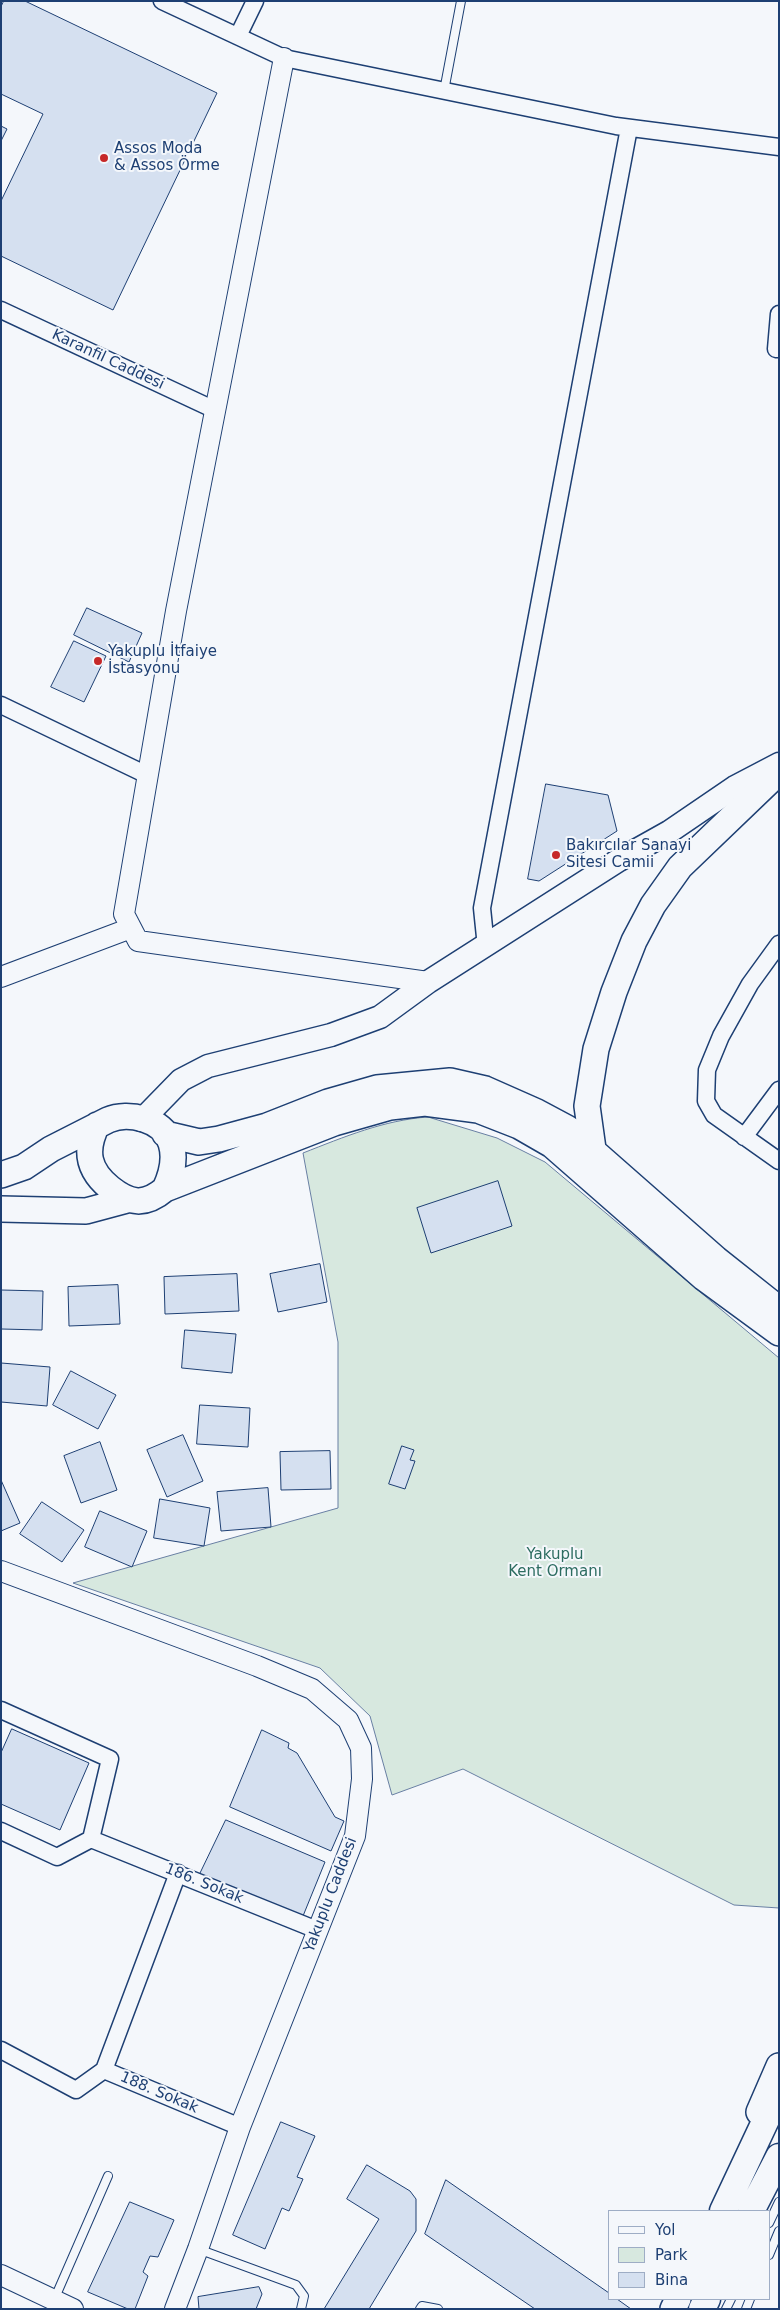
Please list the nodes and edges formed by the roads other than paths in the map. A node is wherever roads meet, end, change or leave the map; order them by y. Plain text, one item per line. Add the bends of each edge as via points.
1 (162, 1) edge
2 (255, 1) edge
3 (461, 1) edge
4 (238, 36) junction
5 (284, 58) junction
6 (444, 91) junction
7 (629, 128) junction
8 (779, 147) edge
9 (1, 310) edge
10 (779, 314) edge
11 (779, 349) edge
12 (215, 410) junction
13 (1, 705) edge
14 (779, 764) edge
15 (779, 772) edge
16 (147, 775) junction
17 (131, 928) junction
18 (779, 944) edge
19 (486, 947) junction
20 (1, 977) edge
21 (428, 982) junction
22 (779, 1090) edge
23 (142, 1120) junction
24 (97, 1125) junction
25 (165, 1134) junction
26 (744, 1137) junction
27 (592, 1149) junction
28 (779, 1161) edge
29 (1, 1175) edge
30 (165, 1189) junction
31 (127, 1200) junction
32 (1, 1209) edge
33 (777, 1304) edge
34 (747, 1309) junction
35 (779, 1333) edge
36 (779, 1344) edge
37 (1, 1572) edge
38 (1, 1710) edge
39 (1, 1831) edge
40 (91, 1839) junction
41 (178, 1873) junction
42 (317, 1930) junction
43 (1, 2050) edge
44 (779, 2066) edge
45 (104, 2070) junction
46 (779, 2092) edge
47 (240, 2127) junction
48 (779, 2157) edge
49 (108, 2176) dead end
50 (779, 2202) edge
51 (717, 2210) edge
52 (723, 2210) edge
53 (752, 2210) edge
54 (770, 2221) edge
55 (779, 2231) edge
56 (198, 2249) junction
57 (770, 2253) edge
58 (1, 2275) edge
59 (54, 2300) junction
60 (73, 2309) edge
61 (175, 2309) edge
62 (301, 2309) edge
63 (420, 2309) edge
64 (438, 2309) edge

1 - 4 street
2 - 4 street
3 - 6 lane
4 - 5 street
5 - 6 street
5 - 12 street
6 - 7 street
7 - 8 street
7 - 19 street via 482,908
9 - 12 street, Karanfil Caddesi
10 - 11 street via 776,349
12 - 16 street
13 - 16 street
14 - 19 main road via 619,860
15 - 27 main road via 680,867 653,905 634,941 596,1049 587,1106
16 - 17 street via 124,914
17 - 20 street
17 - 21 street via 138,941
18 - 26 street via 750,984 706,1070 706,1101 714,1115
19 - 21 main road
21 - 23 main road via 380,1017 330,1035 208,1066 181,1080
22 - 26 street
23 - 24 main road via 124,1116
23 - 25 main road
24 - 29 main road via 24,1167
24 - 31 main road via 90,1144 93,1171
25 - 27 main road via 200,1142 219,1139 377,1088 450,1081 485,1089 537,1112 567,1128
25 - 30 main road via 171,1142 173,1167
26 - 28 street
27 - 33 main road via 716,1260
30 - 31 main road via 156,1197 137,1202
30 - 34 main road via 334,1123 390,1107 425,1103 478,1110 519,1126 552,1145 704,1278
31 - 32 main road via 86,1210
34 - 35 main road
34 - 36 main road
37 - 42 street, Yakuplu Caddesi via 312,1689 348,1720 361,1748 362,1780 355,1836
38 - 40 street via 110,1759
39 - 40 street via 57,1857
40 - 41 street, 186. Sokak
41 - 42 street, 186. Sokak
41 - 45 street
42 - 47 street, Yakuplu Caddesi
43 - 45 street, 188. Sokak via 76,2090
44 - 51 main road
45 - 47 street, 188. Sokak
46 - 52 highway
47 - 56 street, Yakuplu Caddesi
48 - 53 highway
49 - 59 lane
50 - 54 lane
55 - 57 lane
56 - 61 street, Yakuplu Caddesi
56 - 62 lane via 296,2285 304,2296
58 - 59 street
59 - 60 street
63 - 64 lane via 422,2306

